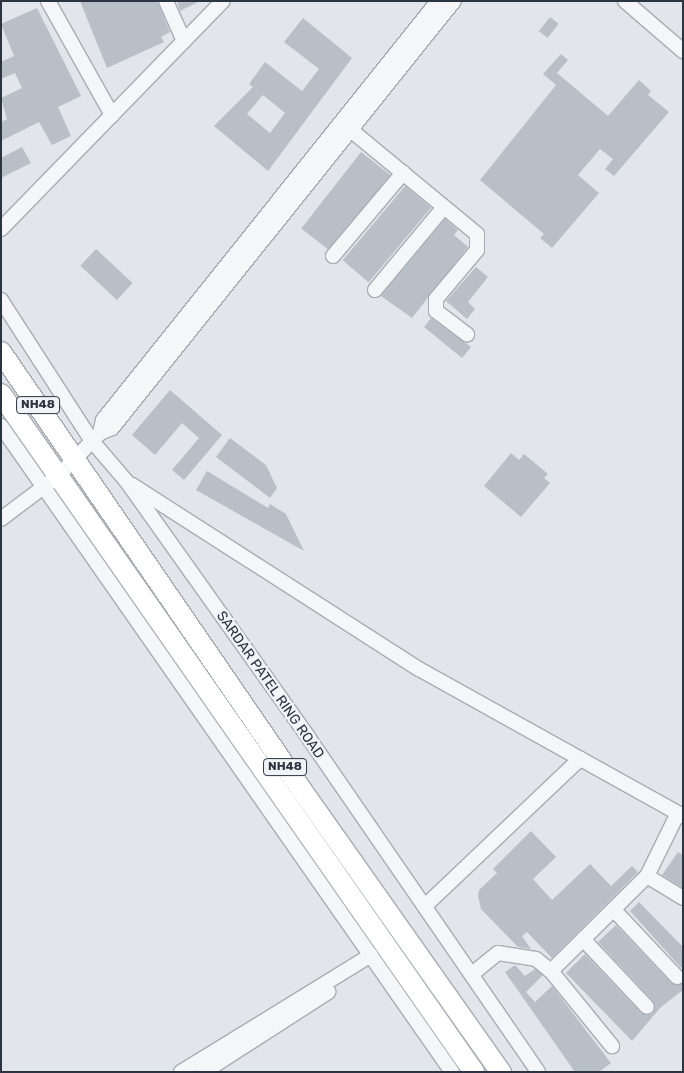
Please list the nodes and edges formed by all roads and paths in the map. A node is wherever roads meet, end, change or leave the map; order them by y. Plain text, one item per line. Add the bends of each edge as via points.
1 (48, 1) edge
2 (166, 1) edge
3 (223, 1) edge
4 (438, 1) edge
5 (454, 1) edge
6 (625, 1) edge
7 (184, 41) junction
8 (683, 51) edge
9 (112, 115) junction
10 (352, 131) junction
11 (333, 143) junction
12 (403, 173) junction
13 (444, 207) junction
14 (1, 229) edge
15 (333, 256) dead end
16 (375, 290) dead end
17 (1, 300) edge
18 (466, 334) dead end
19 (1, 352) edge
20 (1, 394) edge
21 (1, 426) edge
22 (96, 437) junction
23 (75, 458) junction
24 (50, 481) junction
25 (127, 482) junction
26 (1, 519) edge
27 (265, 753) junction
28 (580, 759) junction
29 (681, 814) edge
30 (648, 876) junction
31 (683, 898) edge
32 (425, 906) junction
33 (614, 910) junction
34 (583, 939) junction
35 (373, 958) junction
36 (551, 971) junction
37 (472, 974) junction
38 (677, 976) dead end
39 (647, 1007) dead end
40 (612, 1046) dead end
41 (181, 1072) edge
42 (204, 1072) edge
43 (452, 1072) edge
44 (474, 1072) edge
45 (500, 1072) edge
46 (538, 1072) edge

1 - 9 street
2 - 7 street
3 - 7 street
4 - 11 street
5 - 10 street
6 - 8 street
7 - 9 street
9 - 14 street
10 - 11 street
10 - 12 street
11 - 22 street via 103,420
12 - 13 street
12 - 15 street
13 - 16 street
13 - 18 street via 477,234 477,250 436,299 436,311
17 - 22 street, SARDAR PATEL RING ROAD
19 - 23 highway, NH48
20 - 24 highway, NH48
21 - 24 street
22 - 23 street
22 - 25 street, SARDAR PATEL RING ROAD
23 - 24 street
23 - 27 highway, NH48
24 - 26 street
24 - 27 highway, NH48
24 - 35 street
25 - 28 street via 419,669
25 - 32 street, SARDAR PATEL RING ROAD
27 - 44 highway, NH48
27 - 45 highway, NH48
28 - 29 street
28 - 32 street
29 - 30 street
30 - 31 street
30 - 33 street
32 - 37 street, SARDAR PATEL RING ROAD
33 - 34 street
33 - 38 street
34 - 36 street
34 - 39 street
35 - 41 street
35 - 42 street
35 - 43 street
36 - 37 street via 536,958 498,953
36 - 40 street
37 - 46 street, SARDAR PATEL RING ROAD

